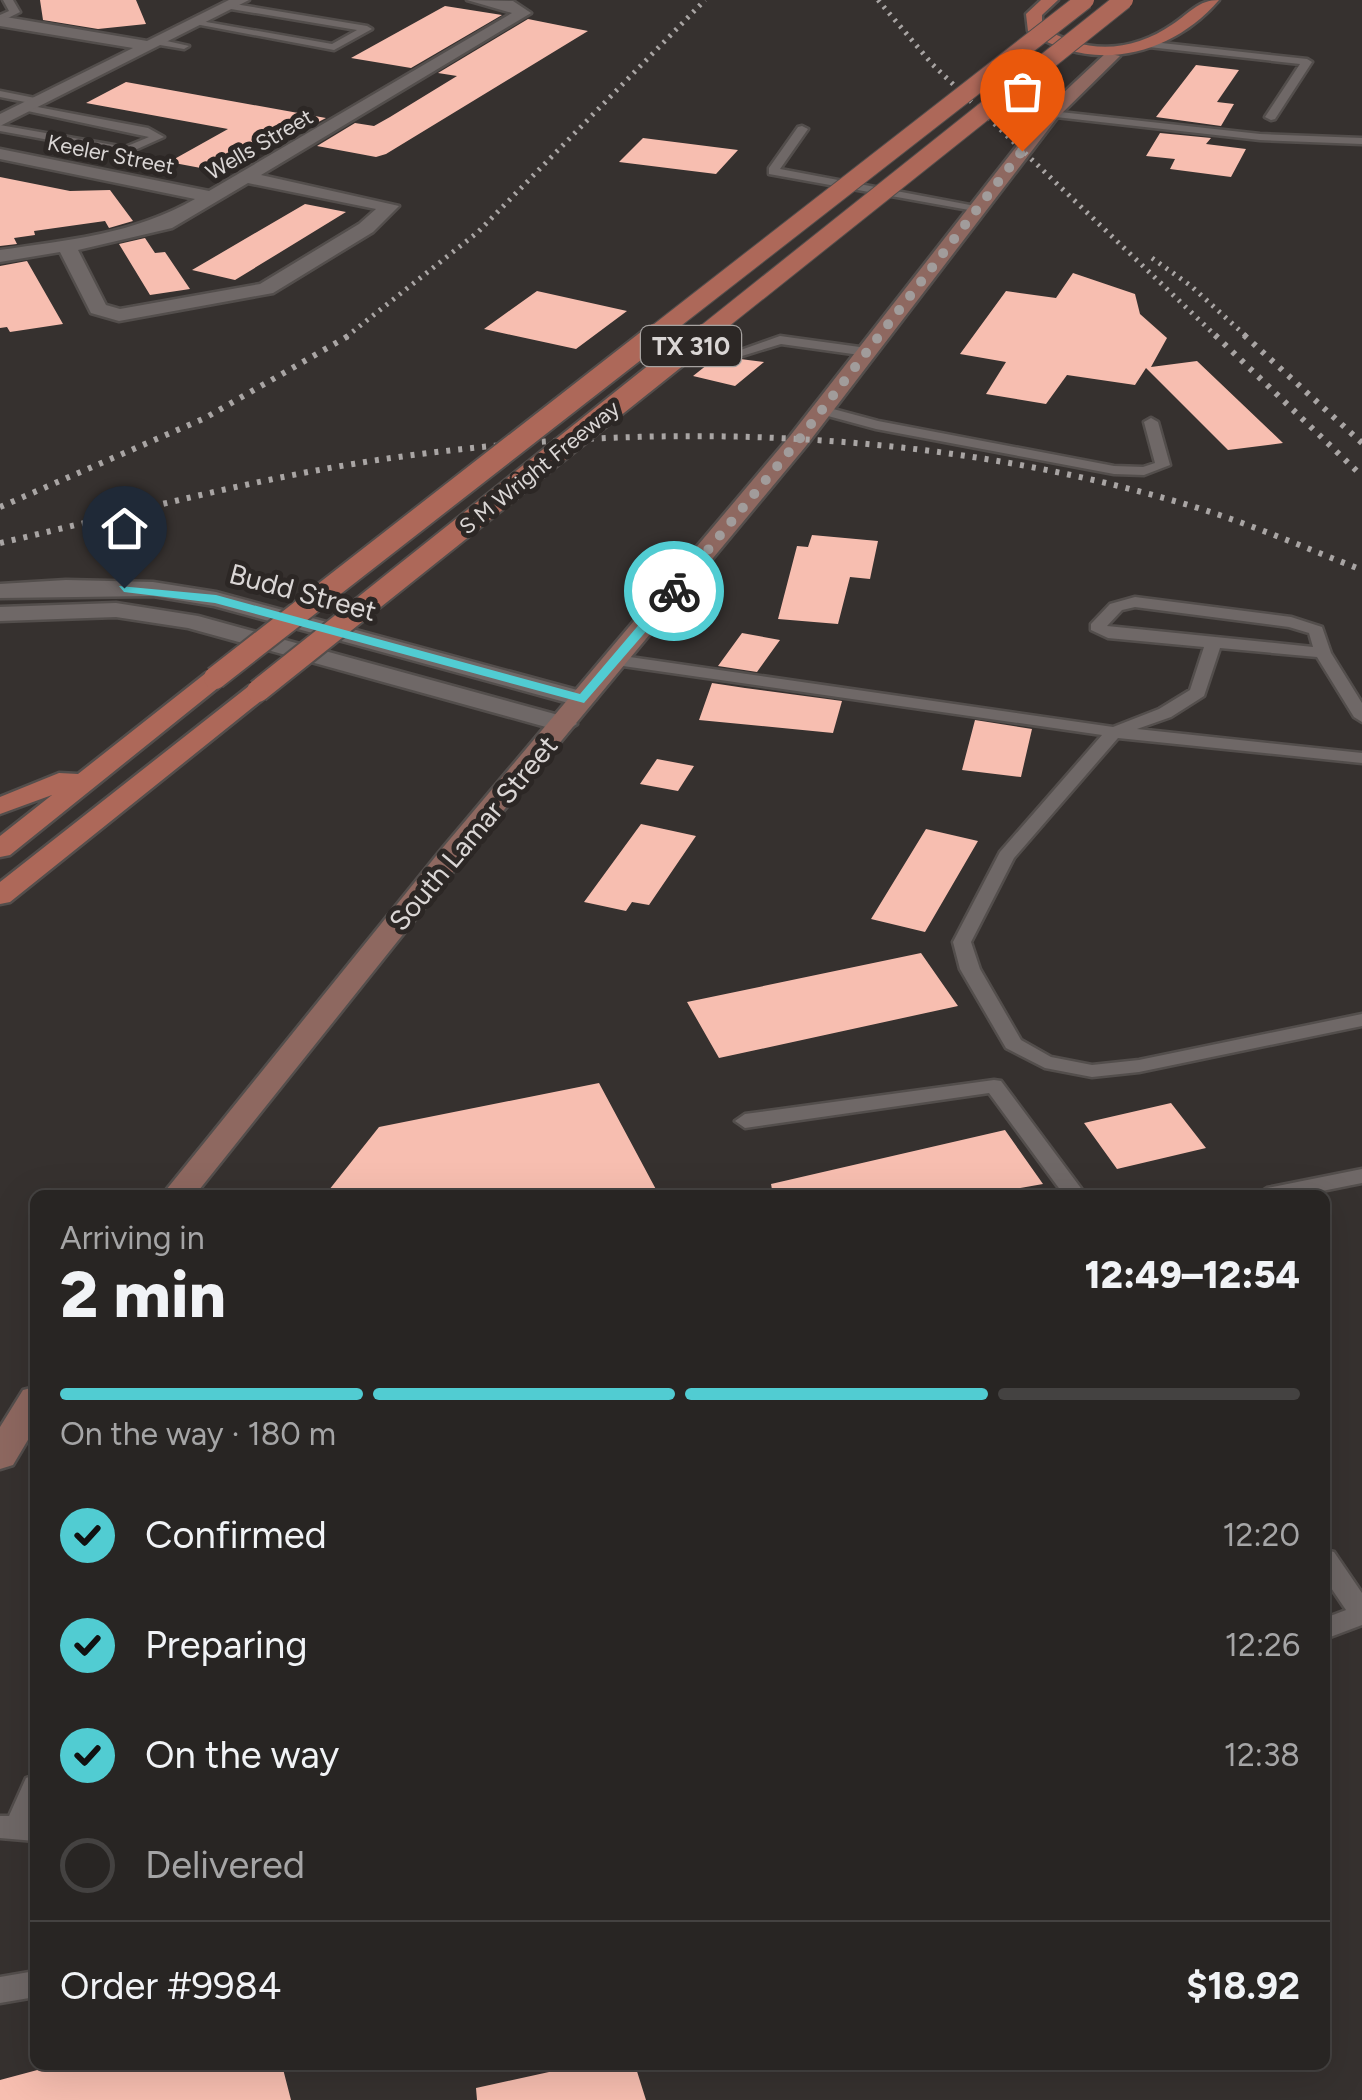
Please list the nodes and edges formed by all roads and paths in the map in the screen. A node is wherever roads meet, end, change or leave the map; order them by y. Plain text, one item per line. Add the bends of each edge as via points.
1 (8, 0) edge
2 (474, 0) edge
3 (1050, 0) edge
4 (1086, 0) edge
5 (1124, 0) edge
6 (1211, 0) edge
7 (235, 3) edge
8 (0, 20) edge
9 (195, 24) junction
10 (154, 44) junction
11 (1144, 44) junction
12 (184, 46) dead end
13 (1112, 56) junction
14 (0, 94) edge
15 (33, 105) junction
16 (1051, 114) junction
17 (1270, 117) dead end
18 (0, 124) edge
19 (802, 129) dead end
20 (1362, 141) edge
21 (0, 154) edge
22 (247, 177) junction
23 (213, 197) junction
24 (980, 208) junction
25 (67, 247) junction
26 (0, 256) edge
27 (742, 352) dead end
28 (867, 352) junction
29 (822, 410) junction
30 (1152, 422) dead end
31 (0, 591) edge
32 (0, 614) edge
33 (1213, 643) junction
34 (1323, 653) junction
35 (616, 660) junction
36 (214, 678) junction
37 (584, 699) junction
38 (1362, 717) edge
39 (564, 724) junction
40 (1114, 732) junction
41 (1362, 758) edge
42 (0, 806) edge
43 (0, 849) edge
44 (0, 896) edge
45 (1362, 1020) edge
46 (745, 1121) dead end
47 (1362, 1176) edge
48 (182, 1190) edge
49 (1071, 1190) edge
50 (1292, 1190) edge
51 (30, 1407) edge
52 (0, 1456) edge
53 (1330, 1566) edge
54 (1362, 1614) edge
55 (1330, 1627) edge
56 (30, 1798) edge
57 (18, 1828) edge
58 (30, 1985) edge
59 (0, 1990) edge

1 - 8 lane via 15,12
2 - 22 street, Wells Street via 521,9 520,17
3 - 13 main road via 1034,14 1034,28 1054,41
4 - 36 main road, S M Wright Freeway / TX 310, bridge
5 - 44 main road, S M Wright Freeway / TX 310, bridge
6 - 11 main road via 1187,24
7 - 9 street
7 - 9 lane via 368,29 334,47
8 - 10 street
9 - 10 street
10 - 12 lane
10 - 15 street
11 - 13 main road
11 - 17 lane via 1306,62
13 - 16 main road, South Lamar Street
14 - 15 lane
15 - 18 street
15 - 18 lane via 158,138 126,152
16 - 20 lane
16 - 24 main road, South Lamar Street
19 - 24 lane via 773,170
21 - 23 street, Keeler Street
22 - 23 street, Wells Street
22 - 25 street via 390,206 266,289 119,315 98,309
23 - 25 street, Wells Street via 140,233
24 - 28 main road, South Lamar Street
25 - 26 street, Wells Street
27 - 28 lane via 780,340
28 - 29 main road, South Lamar Street
29 - 30 lane via 1114,470 1163,465
29 - 35 main road, South Lamar Street
31 - 37 street, Budd Street via 153,590 216,599
32 - 39 street, Budd Street via 116,610 190,621
33 - 34 lane
33 - 34 lane via 1108,634 1098,627 1116,607 1135,602 1291,622 1316,630
33 - 40 lane via 1198,692
34 - 38 lane
35 - 37 main road, South Lamar Street
35 - 40 lane
36 - 42 main road via 74,776
36 - 43 main road, S M Wright Freeway / TX 310
37 - 39 main road, South Lamar Street
39 - 48 main road, South Lamar Street
40 - 41 lane
40 - 45 lane via 1006,856 962,942 1013,1044 1045,1062 1092,1071
46 - 49 lane via 994,1086
47 - 50 lane
51 - 52 main road
53 - 54 lane
54 - 55 lane
56 - 57 lane
58 - 59 lane

